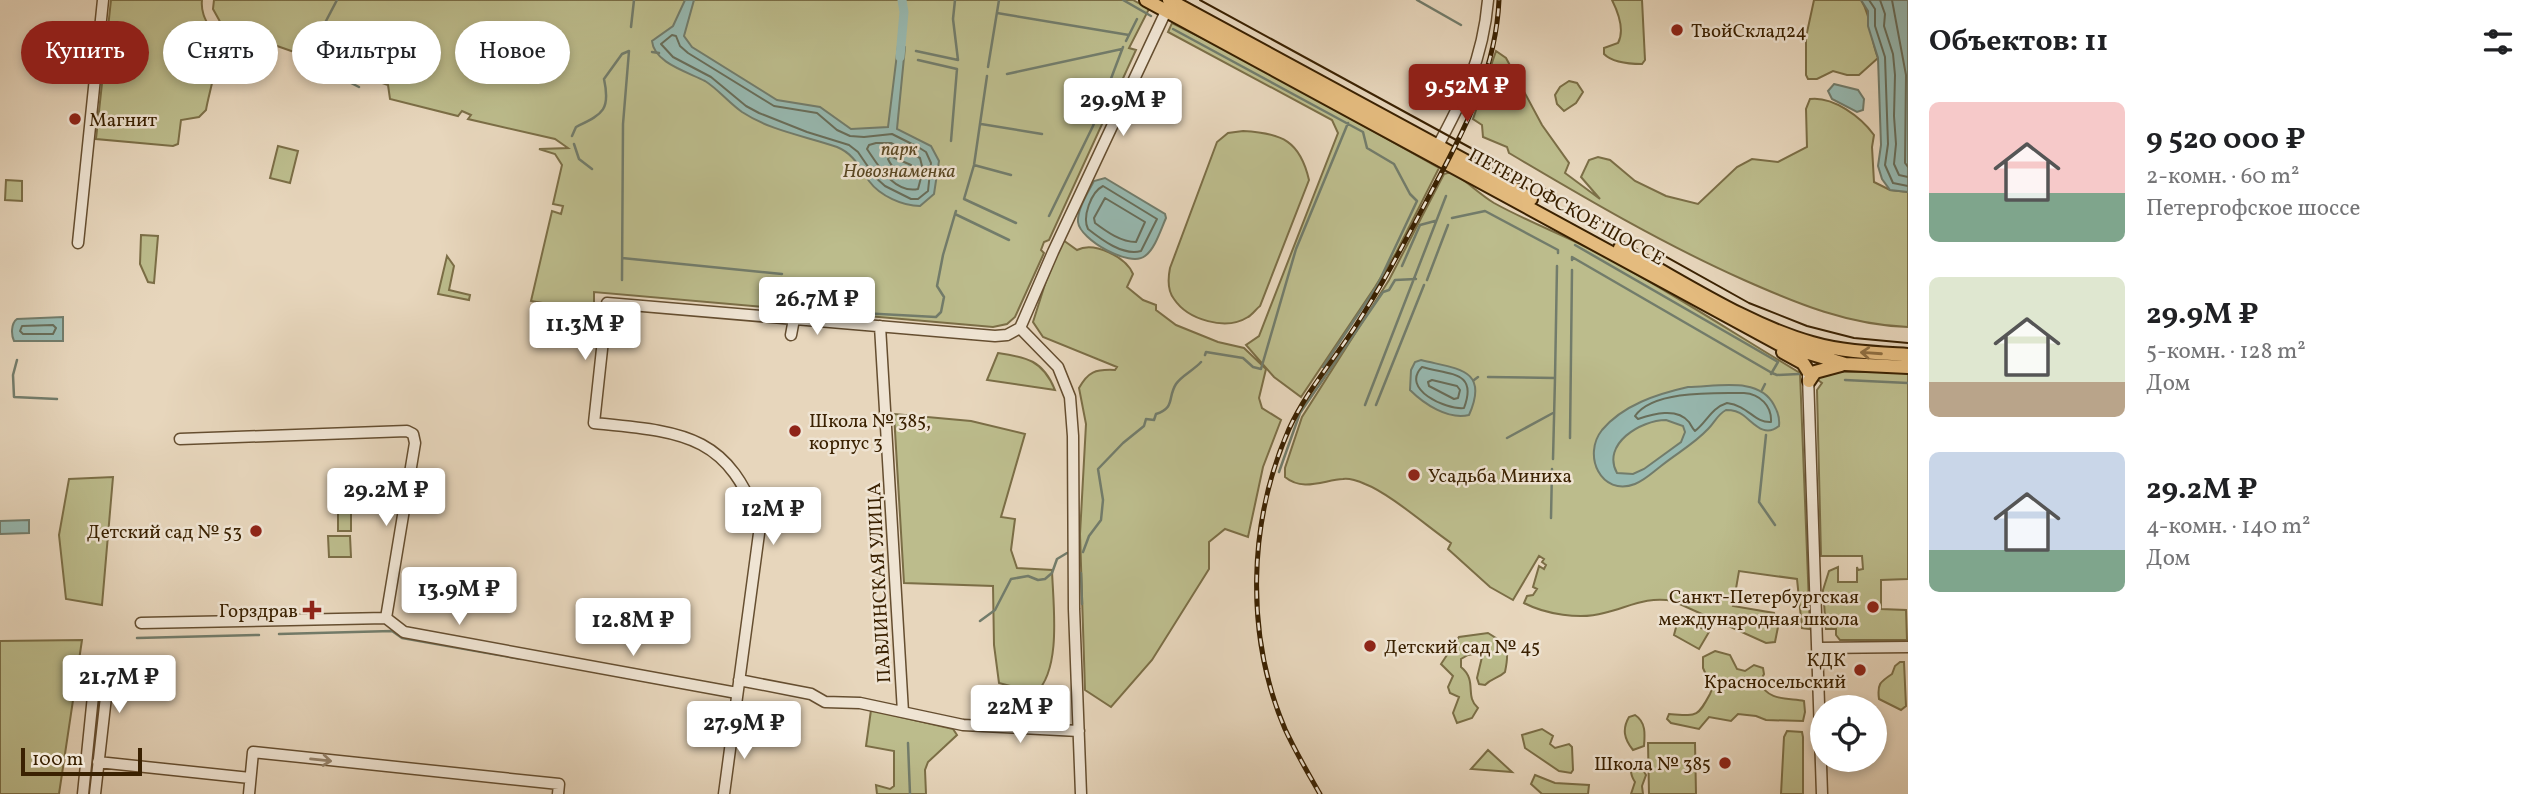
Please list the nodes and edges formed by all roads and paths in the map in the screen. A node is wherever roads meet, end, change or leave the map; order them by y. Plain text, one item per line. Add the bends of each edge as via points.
1 (103, 0) edge
2 (1146, 0) edge
3 (1488, 0) edge
4 (1169, 4) edge
5 (1436, 150) junction
6 (78, 243) dead end
7 (794, 319) junction
8 (880, 326) junction
9 (1020, 328) junction
10 (792, 335) dead end
11 (1791, 336) junction
12 (1834, 348) junction
13 (1908, 355) edge
14 (1845, 364) junction
15 (1809, 365) junction
16 (1908, 367) edge
17 (180, 439) dead end
18 (386, 618) junction
19 (141, 623) dead end
20 (1908, 647) edge
21 (1819, 648) junction
22 (739, 680) junction
23 (737, 693) junction
24 (903, 712) junction
25 (1079, 731) junction
26 (98, 762) junction
27 (250, 778) junction
28 (558, 789) edge
29 (83, 794) edge
30 (95, 794) edge
31 (249, 794) edge
32 (724, 794) edge
33 (1081, 794) edge
34 (1822, 794) edge

1 - 6 street
2 - 4 main road, ПЕТЕРГОФСКОЕ ШОССЕ
3 - 5 street via 1473,75
4 - 5 main road, ПЕТЕРГОФСКОЕ ШОССЕ
4 - 9 street
5 - 11 main road, ПЕТЕРГОФСКОЕ ШОССЕ
5 - 15 main road, ПЕТЕРГОФСКОЕ ШОССЕ
7 - 8 street
7 - 10 street
7 - 22 street via 607,303 594,423 700,442 718,454 745,487 760,526
8 - 9 street via 995,336
8 - 24 street, ПАВЛИНСКАЯ УЛИЦА
9 - 25 street via 1058,368 1070,397
11 - 12 main road, ПЕТЕРГОФСКОЕ ШОССЕ
11 - 15 main road
13 -> 12 main road, ПЕТЕРГОФСКОЕ ШОССЕ
12 - 15 main road
14 - 15 main road, ПЕТЕРГОФСКОЕ ШОССЕ
14 - 15 main road via 1820,370
14 - 16 main road, ПЕТЕРГОФСКОЕ ШОССЕ
15 - 21 street
17 - 18 street via 413,434
18 - 19 street
18 - 23 street via 404,632
20 - 21 street
21 - 34 street
22 - 23 street
22 - 24 street via 811,694 825,702
23 - 32 street
24 - 25 street via 963,725
25 - 33 street
26 - 27 street
26 - 29 street via 107,688 102,680 94,686
26 - 30 street
27 -> 28 street via 253,752
27 - 31 street

